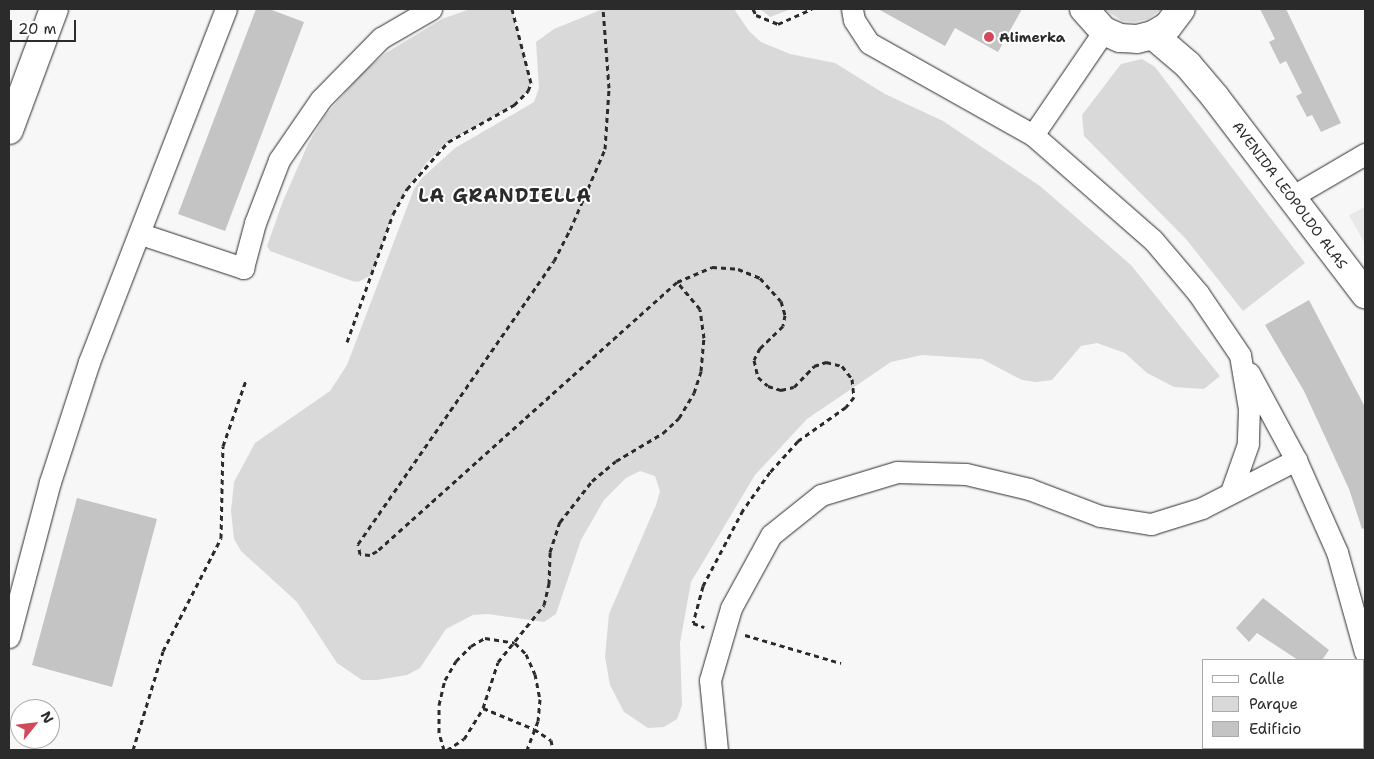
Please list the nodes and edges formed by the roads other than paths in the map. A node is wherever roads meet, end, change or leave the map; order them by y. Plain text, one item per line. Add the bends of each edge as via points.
1 (54, 9) edge
2 (226, 9) edge
3 (431, 9) edge
4 (852, 9) edge
5 (1084, 9) edge
6 (1180, 11) edge
7 (1104, 31) junction
8 (1154, 35) junction
9 (1215, 96) junction
10 (9, 130) edge
11 (1033, 135) junction
12 (1365, 154) edge
13 (1293, 196) junction
14 (141, 234) junction
15 (1365, 294) edge
16 (1240, 355) junction
17 (1296, 460) junction
18 (1231, 492) junction
19 (9, 637) edge
20 (1365, 652) edge
21 (717, 750) edge

1 - 10 main road
2 - 14 street
3 - 14 street via 381,38 320,99 279,160 255,223 243,268
4 - 11 street via 854,20 870,43
5 - 7 main road
6 - 8 main road via 1168,26
6 - 9 main road, AVENIDA LEOPOLDO ALAS via 1193,58
7 - 8 main road via 1120,38
7 - 11 street
8 - 9 main road, AVENIDA LEOPOLDO ALAS via 1188,65
9 - 13 main road, AVENIDA LEOPOLDO ALAS
11 - 16 street via 1153,240 1198,293
12 - 13 street
13 - 15 main road, AVENIDA LEOPOLDO ALAS
14 - 19 street via 89,362 50,482
16 - 17 street
16 - 18 street via 1250,409 1248,444
17 - 18 street
17 - 20 street via 1337,552
18 - 21 street via 1202,508 1151,524 1100,516 1029,489 966,474 897,472 821,495 771,535 731,608 710,680

